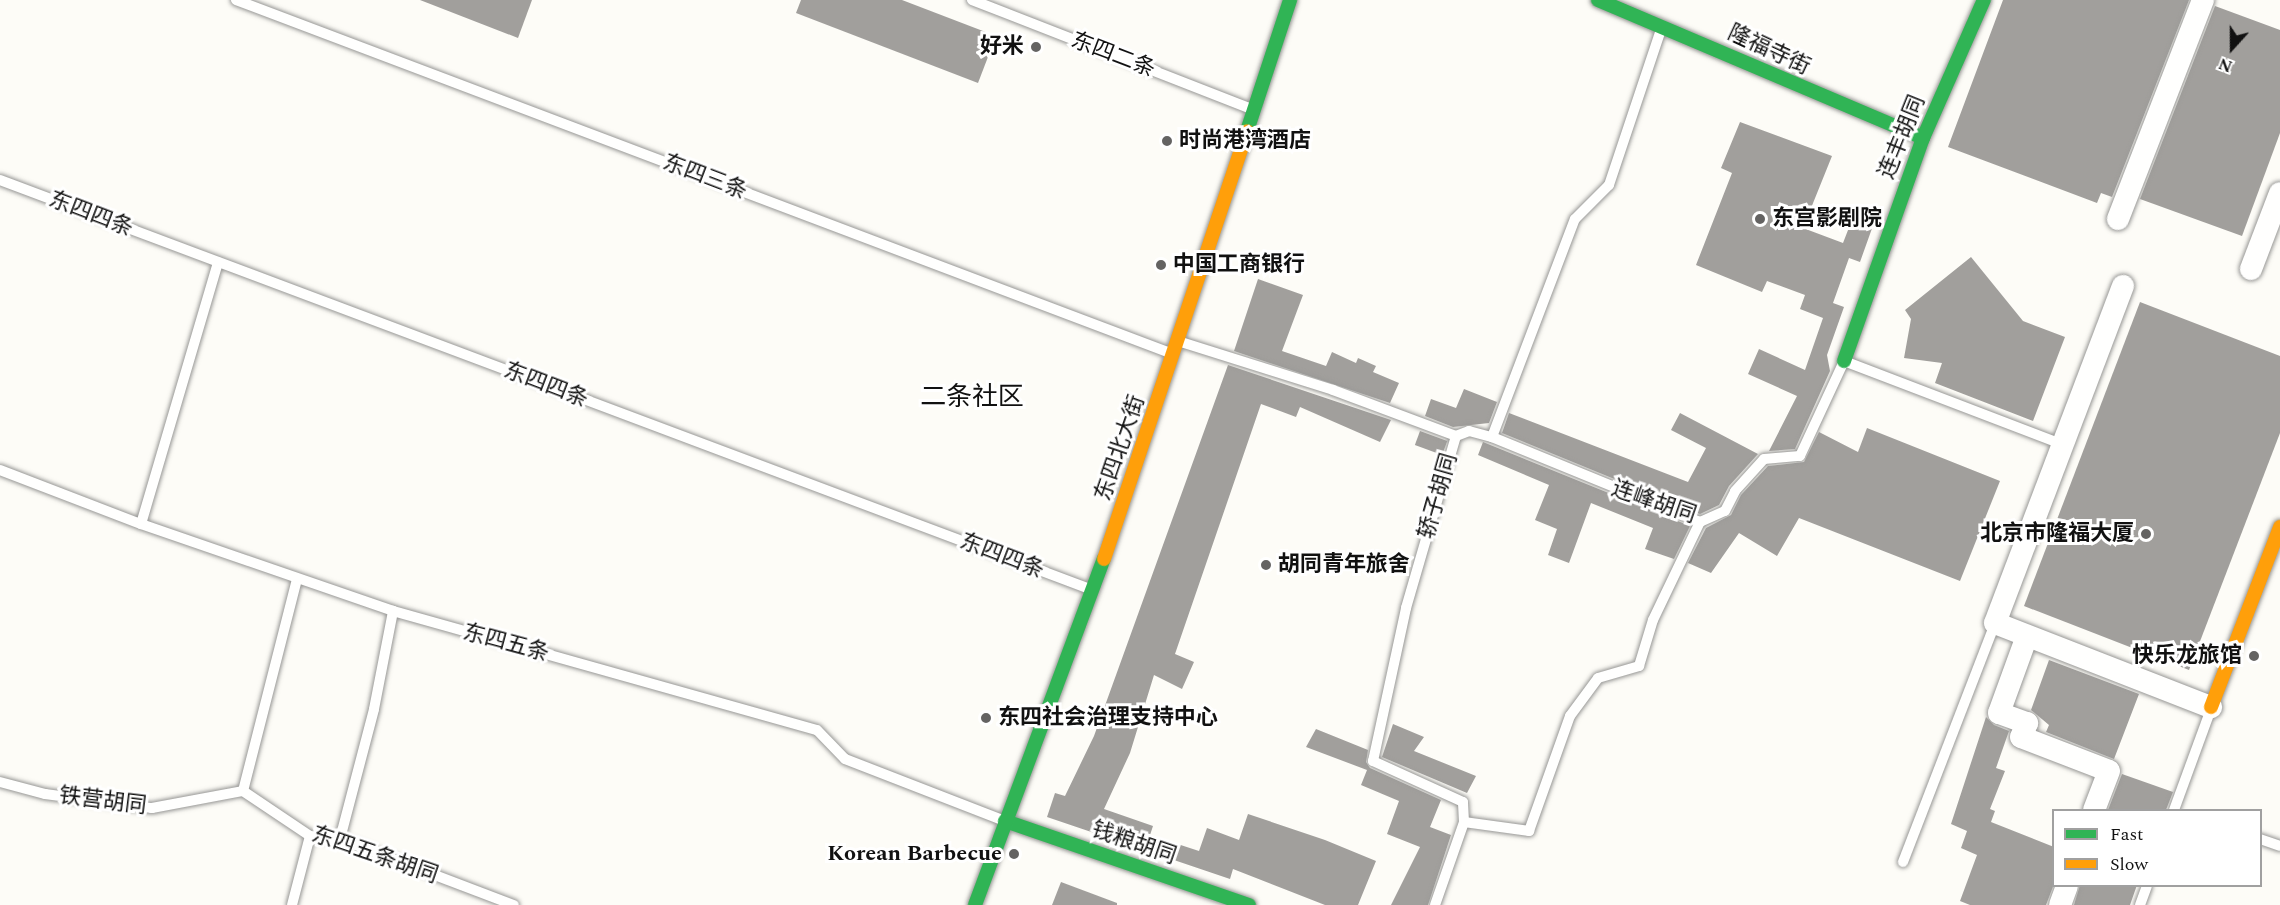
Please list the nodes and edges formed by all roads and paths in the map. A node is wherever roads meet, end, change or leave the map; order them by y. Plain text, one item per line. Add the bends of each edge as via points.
1 (236, 0) edge
2 (972, 0) edge
3 (1290, 0) edge
4 (1598, 0) edge
5 (1984, 0) edge
6 (2204, 0) edge
7 (1663, 24) junction
8 (1254, 110) junction
9 (1923, 138) junction
10 (0, 180) edge
11 (2280, 193) edge
12 (2118, 219) dead end
13 (218, 262) junction
14 (2251, 269) dead end
15 (2123, 286) dead end
16 (1179, 341) junction
17 (1174, 355) junction
18 (1844, 361) junction
19 (1456, 436) junction
20 (1492, 437) junction
21 (2064, 445) junction
22 (0, 470) edge
23 (1700, 522) junction
24 (141, 524) junction
25 (2280, 527) edge
26 (297, 579) junction
27 (1093, 590) junction
28 (393, 611) junction
29 (1995, 623) junction
30 (2027, 636) junction
31 (2211, 707) junction
32 (0, 782) edge
33 (243, 791) junction
34 (2094, 809) edge
35 (2178, 809) edge
36 (1005, 821) junction
37 (1464, 822) junction
38 (310, 836) junction
39 (340, 839) junction
40 (2262, 840) edge
41 (2280, 846) edge
42 (1903, 862) dead end
43 (2066, 887) edge
44 (2146, 887) edge
45 (292, 905) edge
46 (514, 905) edge
47 (975, 905) edge
48 (1249, 905) edge
49 (1435, 905) edge
50 (2060, 905) edge
51 (2140, 905) edge

1 - 17 lane, 东四三条
2 - 8 lane, 东四二条
3 - 8 street, 东四北大街
4 - 7 street, 隆福寺街
5 - 9 street, 连丰胡同
6 - 12 street
7 - 9 street, 隆福寺街 via 1802,89
7 - 20 lane via 1609,185 1575,219
8 - 16 street, 东四北大街
9 - 18 street, 连丰胡同
10 - 13 lane, 东四四条
11 - 14 street
13 - 24 lane
13 - 27 lane, 东四四条
15 - 21 street
16 - 17 street, 东四北大街
16 - 19 lane via 1333,390
17 - 27 street, 东四北大街
18 - 21 lane
18 - 23 lane, 连峰胡同 via 1800,456 1764,459 1735,491 1725,511
19 - 20 lane, 轿子胡同 via 1469,431
19 - 37 lane, 轿子胡同 via 1406,608 1373,760 1463,802
20 - 23 lane, 连峰胡同
21 - 29 street
22 - 24 lane, 东四五条
23 - 37 lane via 1653,620 1639,666 1598,678 1570,716 1529,831
24 - 26 lane, 东四五条
25 - 31 street
26 - 28 lane, 东四五条
26 - 33 lane
27 - 36 street, 东四北大街
28 - 36 lane, 东四五条 via 817,730 845,759
28 - 39 lane via 374,709
29 - 30 street
29 - 42 lane
30 - 31 street
30 - 34 street via 2000,713 2027,723 2021,737 2109,771
31 - 35 lane
32 - 33 lane, 铁营胡同 via 45,794 152,808
33 - 38 lane, 东四五条胡同
36 - 47 street, 东四北大街
36 - 48 street, 钱粮胡同
37 - 49 lane
38 - 39 lane, 东四五条胡同
38 - 45 lane
39 - 46 lane, 东四五条胡同
40 - 41 lane
43 - 50 street
44 - 51 lane

